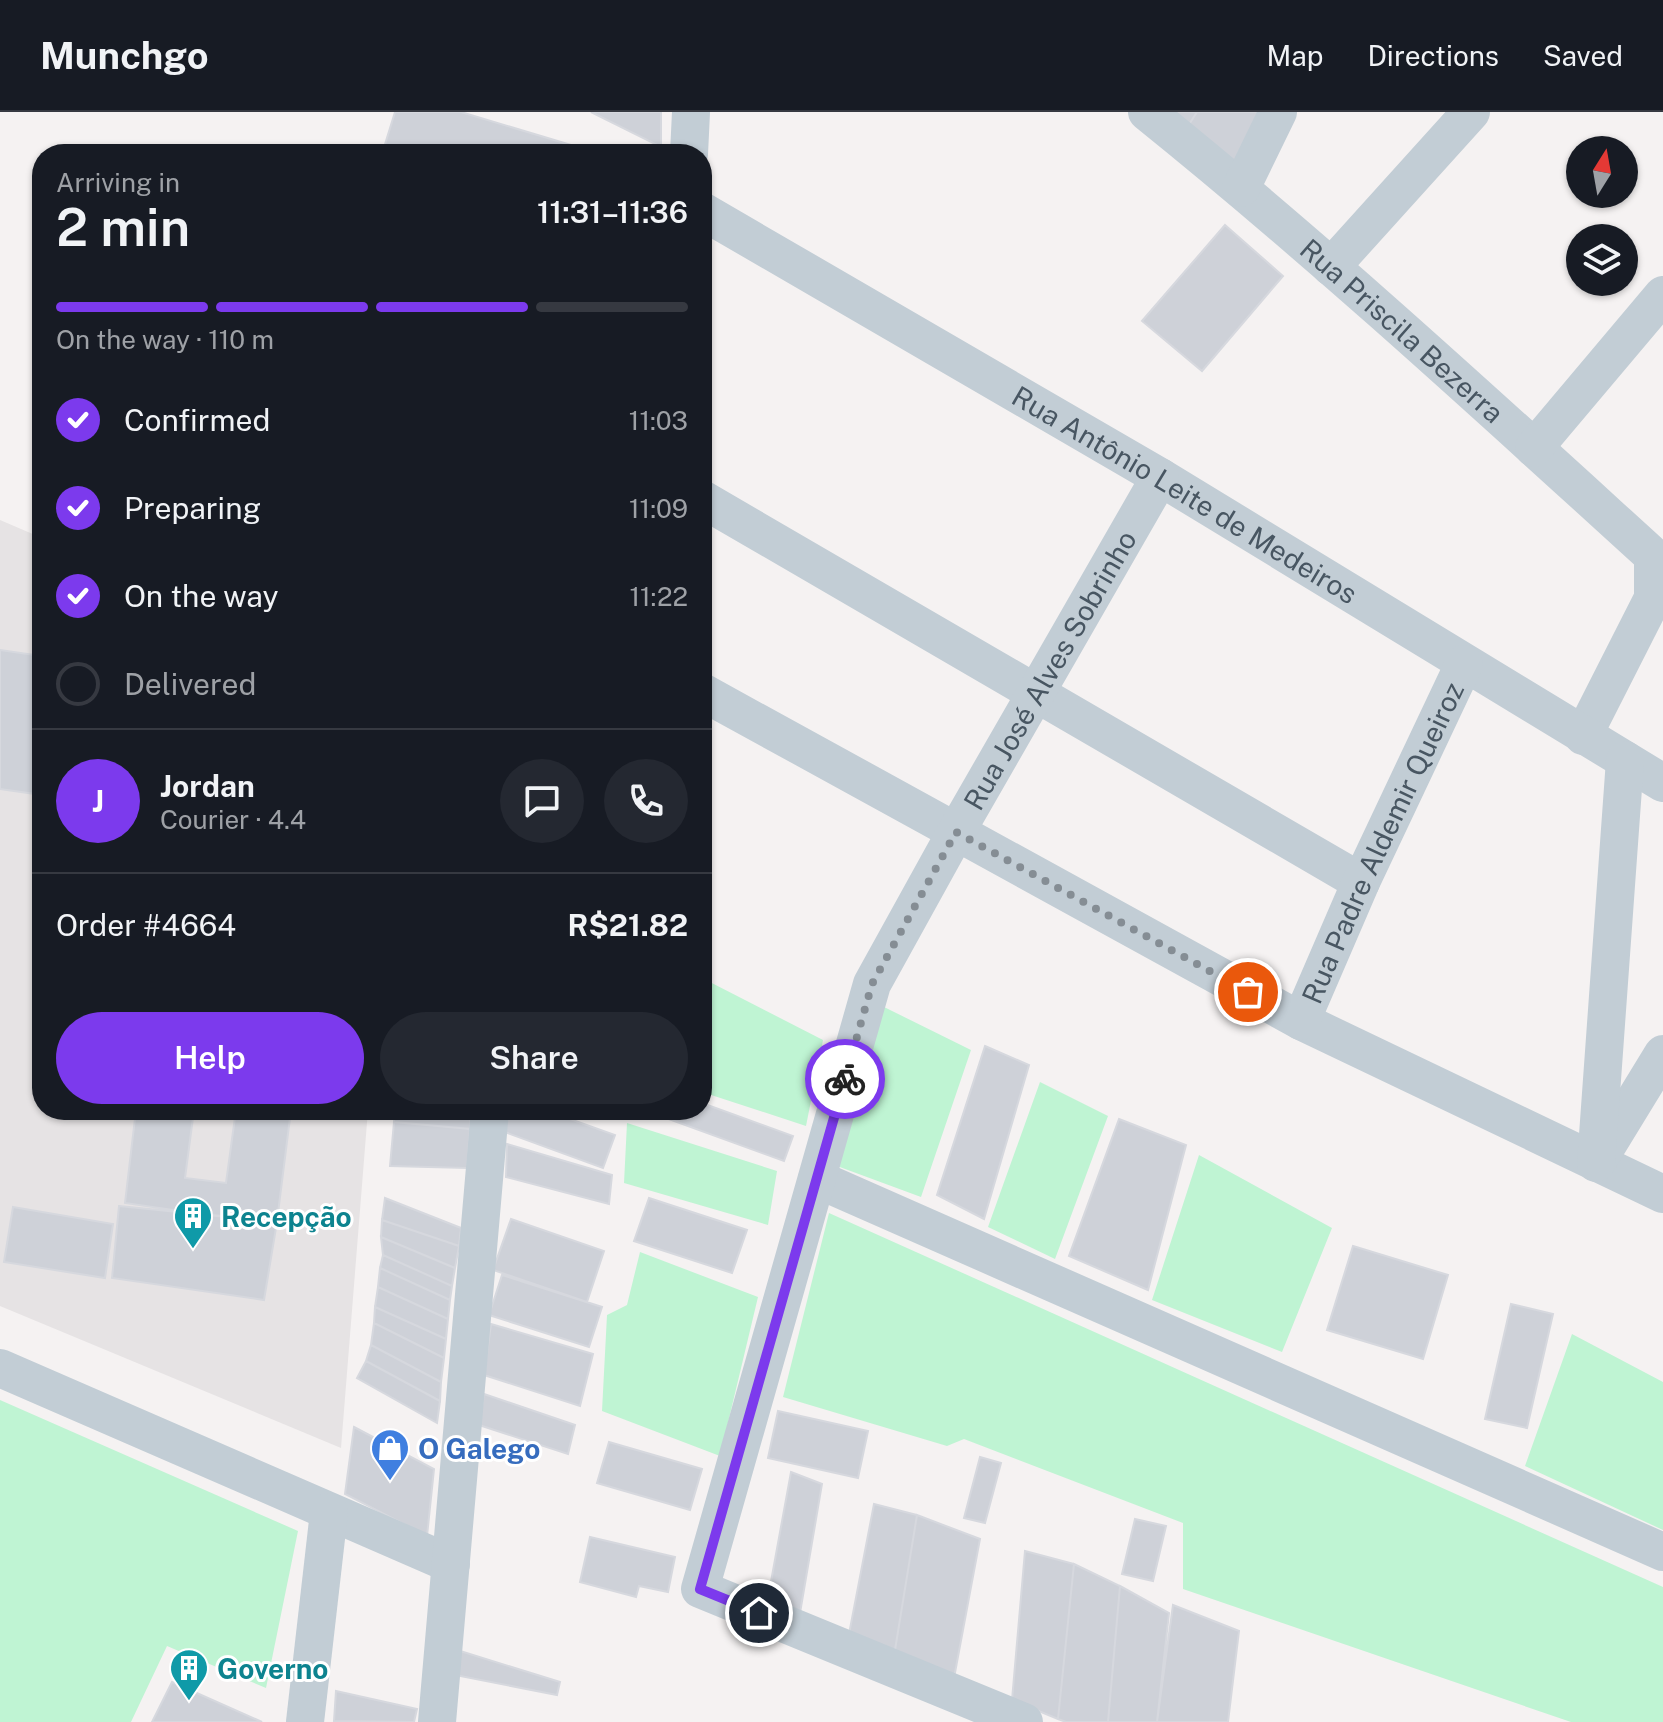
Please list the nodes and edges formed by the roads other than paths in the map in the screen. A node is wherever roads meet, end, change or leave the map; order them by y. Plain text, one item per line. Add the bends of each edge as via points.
1 (691, 112) edge
2 (1147, 112) edge
3 (1278, 112) edge
4 (1471, 112) edge
5 (689, 144) edge
6 (1241, 188) junction
7 (712, 217) edge
8 (1331, 267) junction
9 (1663, 295) edge
10 (1534, 448) junction
11 (1160, 477) junction
12 (712, 505) edge
13 (1658, 597) edge
14 (1464, 664) junction
15 (1037, 694) junction
16 (712, 698) edge
17 (1583, 736) junction
18 (1625, 760) junction
19 (1663, 783) edge
20 (956, 832) junction
21 (1361, 882) junction
22 (1301, 1021) junction
23 (1663, 1054) edge
24 (489, 1120) edge
25 (1596, 1163) junction
26 (817, 1179) junction
27 (1663, 1194) edge
28 (0, 1368) edge
29 (329, 1512) junction
30 (1663, 1552) edge
31 (451, 1564) junction
32 (305, 1722) edge
33 (437, 1722) edge
34 (1024, 1722) edge

1 - 5 street
2 - 6 street, Rua Priscila Bezerra
3 - 6 street
4 - 8 street
6 - 8 street, Rua Priscila Bezerra
7 - 11 street, Rua Antônio Leite de Medeiros
8 - 10 street, Rua Priscila Bezerra
9 - 10 street
10 - 13 street, Rua Priscila Bezerra via 1653,556
11 - 14 street, Rua Antônio Leite de Medeiros
11 - 15 street, Rua José Alves Sobrinho
12 - 15 street
13 - 17 street
14 - 17 street, Rua Antônio Leite de Medeiros
14 - 21 street, Rua Padre Aldemir Queiroz
15 - 20 street, Rua José Alves Sobrinho
15 - 21 street
16 - 20 street
17 - 18 street, Rua Antônio Leite de Medeiros
18 - 19 street, Rua Antônio Leite de Medeiros
18 - 25 street
20 - 22 street
20 - 26 street, Rua José Alves Sobrinho via 872,984
21 - 22 street, Rua Padre Aldemir Queiroz
22 - 25 street
23 - 25 street
24 - 31 street
25 - 27 street
26 - 30 street
26 - 34 street, Rua José Alves Sobrinho via 700,1589
28 - 29 street
29 - 31 street
29 - 32 street
31 - 33 street

